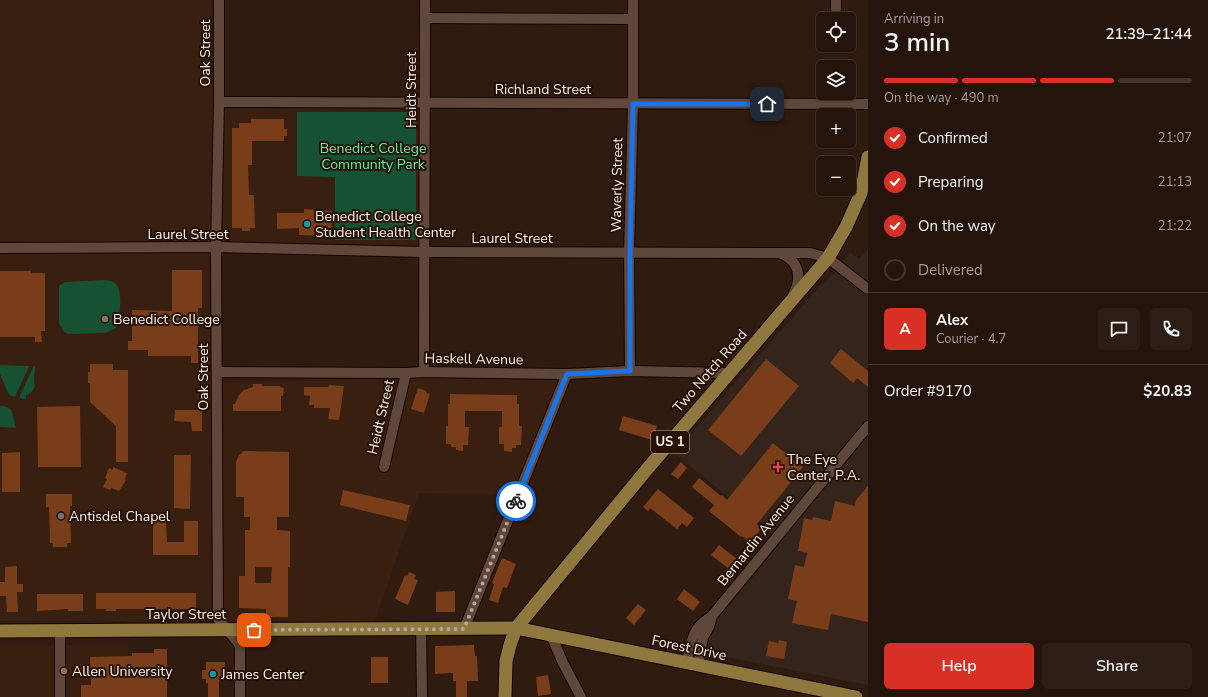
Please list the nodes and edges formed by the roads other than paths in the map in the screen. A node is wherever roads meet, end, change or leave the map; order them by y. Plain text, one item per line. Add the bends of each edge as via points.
1 (218, 0) edge
2 (425, 0) edge
3 (633, 0) edge
4 (836, 0) edge
5 (836, 12) edge
6 (425, 18) junction
7 (632, 19) junction
8 (219, 102) junction
9 (425, 103) junction
10 (633, 104) junction
11 (868, 104) edge
12 (868, 157) edge
13 (216, 247) junction
14 (0, 248) edge
15 (424, 252) junction
16 (630, 252) junction
17 (780, 253) junction
18 (828, 258) junction
19 (868, 289) edge
20 (789, 304) junction
21 (630, 371) junction
22 (217, 372) junction
23 (424, 372) junction
24 (406, 373) junction
25 (729, 373) junction
26 (567, 374) junction
27 (868, 426) edge
28 (384, 466) dead end
29 (516, 628) junction
30 (421, 629) junction
31 (464, 629) junction
32 (227, 630) junction
33 (0, 631) edge
34 (60, 631) junction
35 (551, 635) junction
36 (692, 665) junction
37 (60, 697) edge
38 (240, 697) edge
39 (422, 697) edge
40 (505, 697) edge
41 (581, 697) edge
42 (856, 697) edge

1 - 8 street, Oak Street
2 - 6 street, Heidt Street
3 - 7 street, Waverly Street
4 - 5 street
6 - 7 street
6 - 9 street, Heidt Street
7 - 10 street, Waverly Street
8 - 9 street, Richland Street
8 - 13 street, Oak Street
9 - 10 street, Richland Street
9 - 15 street, Heidt Street
10 - 11 street, Richland Street
10 - 16 street, Waverly Street
12 - 18 main road, Two Notch Road / US 1 via 861,193 846,227
13 - 14 street, Laurel Street
13 - 15 street, Laurel Street
13 - 22 street, Oak Street
15 - 16 street, Laurel Street
15 - 23 street, Heidt Street
16 - 17 street, Laurel Street
16 - 21 street, Waverly Street
17 - 18 street, Laurel Street via 810,253
17 - 20 street via 790,258 798,273 797,286
18 - 19 street, Laurel Street
18 - 20 main road, Two Notch Road / US 1
20 - 25 main road, Two Notch Road / US 1
21 - 25 street, Haskell Avenue
21 - 26 street, Haskell Avenue
22 - 24 street, Haskell Avenue
22 - 32 street, Oak Street via 218,619
23 - 24 street, Haskell Avenue
23 - 26 street, Haskell Avenue
24 - 28 street, Heidt Street
25 - 29 main road, Two Notch Road / US 1
26 - 31 street
27 - 36 street, Bernardin Avenue via 712,616 702,622 694,634
29 - 31 main road, Taylor Street
29 - 35 main road, Forest Drive
29 - 40 main road, US 1 via 506,661
30 - 31 main road, Taylor Street
30 - 32 main road, Taylor Street
30 - 39 street
32 - 34 main road, Taylor Street
32 - 38 street, Oak Street via 240,645
33 - 34 main road, Taylor Street
34 - 37 street
35 - 36 main road, Forest Drive
35 - 41 street
36 - 42 main road, Forest Drive

